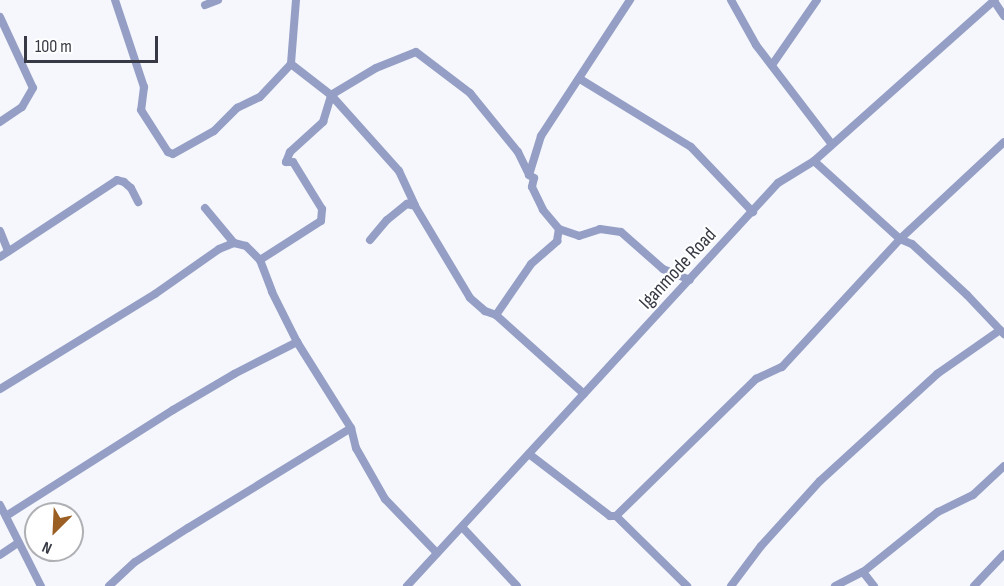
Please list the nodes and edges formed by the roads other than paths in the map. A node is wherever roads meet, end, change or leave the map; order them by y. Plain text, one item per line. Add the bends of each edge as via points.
1 (115, 0) edge
2 (218, 0) edge
3 (297, 0) edge
4 (630, 0) edge
5 (731, 0) edge
6 (817, 0) edge
7 (994, 1) edge
8 (205, 5) dead end
9 (1004, 16) edge
10 (0, 17) edge
11 (291, 64) junction
12 (772, 65) junction
13 (580, 79) junction
14 (331, 95) junction
15 (0, 122) edge
16 (1004, 142) edge
17 (831, 143) junction
18 (814, 161) junction
19 (529, 175) junction
20 (138, 202) dead end
21 (415, 206) junction
22 (205, 208) dead end
23 (753, 212) junction
24 (559, 230) junction
25 (0, 231) edge
26 (900, 239) junction
27 (370, 240) dead end
28 (234, 243) junction
29 (8, 251) junction
30 (0, 257) edge
31 (260, 260) junction
32 (690, 280) junction
33 (496, 315) junction
34 (1002, 332) edge
35 (297, 342) junction
36 (0, 389) edge
37 (584, 394) junction
38 (351, 428) junction
39 (529, 454) junction
40 (1004, 466) edge
41 (0, 505) edge
42 (6, 516) junction
43 (616, 516) junction
44 (463, 528) junction
45 (18, 543) junction
46 (437, 553) junction
47 (1004, 554) edge
48 (0, 555) edge
49 (863, 572) junction
50 (41, 586) edge
51 (109, 586) edge
52 (407, 586) edge
53 (517, 586) edge
54 (687, 586) edge
55 (731, 586) edge
56 (835, 586) edge
57 (874, 586) edge
58 (974, 586) edge

1 - 11 street via 144,87 141,110 173,154 214,131 237,108 260,96
2 - 8 street
3 - 11 street
4 - 13 street
5 - 12 street
6 - 12 street
7 - 9 street
7 - 17 street, Iganmode Road
10 - 15 street via 33,88 22,107
11 - 14 street
12 - 17 street
13 - 19 street via 541,136
13 - 23 street via 691,147
14 - 19 street via 376,68 416,52 470,93 518,152
14 - 21 street via 399,171
14 - 31 street via 323,122 290,152 286,162 293,162 322,209 321,220
16 - 26 street
17 - 18 street, Iganmode Road
18 - 23 street, Iganmode Road via 778,183
18 - 26 street
19 - 24 street via 534,178 532,187 543,210
20 - 29 street via 131,188 117,180
21 - 27 street via 407,204
21 - 33 street via 470,298
22 - 28 street
23 - 32 street, Iganmode Road
24 - 32 street via 579,236 600,229 621,232 663,269
24 - 33 street via 557,241 531,264
25 - 29 street
26 - 34 street via 912,244
26 - 43 street via 782,367 756,379
28 - 31 street via 246,246
28 - 36 street
29 - 30 street
31 - 35 street
32 - 37 street, Iganmode Road
33 - 37 street
34 - 55 street via 938,374 820,481
35 - 38 street
35 - 42 street via 183,404
37 - 39 street, Iganmode Road
38 - 46 street via 356,448 385,499
38 - 51 street via 135,562
39 - 43 street via 610,516
39 - 44 street, Iganmode Road
40 - 49 street via 973,495 938,512
41 - 42 street
42 - 45 street
43 - 54 street
44 - 46 street, Iganmode Road
44 - 53 street
45 - 48 street
45 - 50 street
46 - 52 street, Iganmode Road
47 - 58 street
49 - 56 street
49 - 57 street

